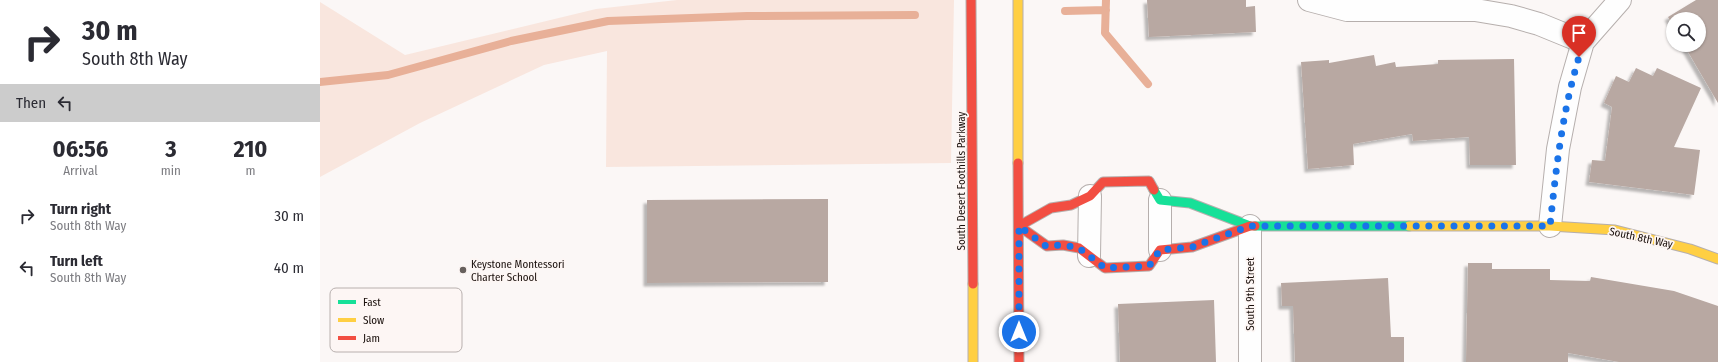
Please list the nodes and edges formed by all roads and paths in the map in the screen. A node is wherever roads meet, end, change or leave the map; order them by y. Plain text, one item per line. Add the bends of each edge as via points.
1 (972, 0) edge
2 (1018, 0) edge
3 (1309, 0) edge
4 (1620, 0) edge
5 (1583, 42) junction
6 (1090, 196) junction
7 (1160, 200) junction
8 (1019, 226) junction
9 (1250, 226) junction
10 (1550, 226) junction
11 (1160, 250) junction
12 (1089, 256) junction
13 (1718, 259) edge
14 (973, 362) edge
15 (1019, 362) edge
16 (1250, 362) edge

1 - 14 street, South Desert Foothills Parkway
2 - 8 street
3 - 5 street via 1346,10 1475,10 1539,24
4 - 5 street
5 - 10 street via 1570,87 1558,149
6 - 7 street via 1103,182 1149,181
6 - 8 street via 1071,206 1051,208
6 - 12 street
7 - 9 street, South 8th Way via 1190,203
7 - 11 street
8 - 12 street via 1046,246 1063,245 1079,248
8 - 15 street
9 - 10 street, South 8th Way
9 - 11 street, South 8th Way via 1192,247
9 - 16 street, South 9th Street
10 - 13 street, South 8th Way via 1614,230 1690,248
11 - 12 street via 1149,266 1105,268

